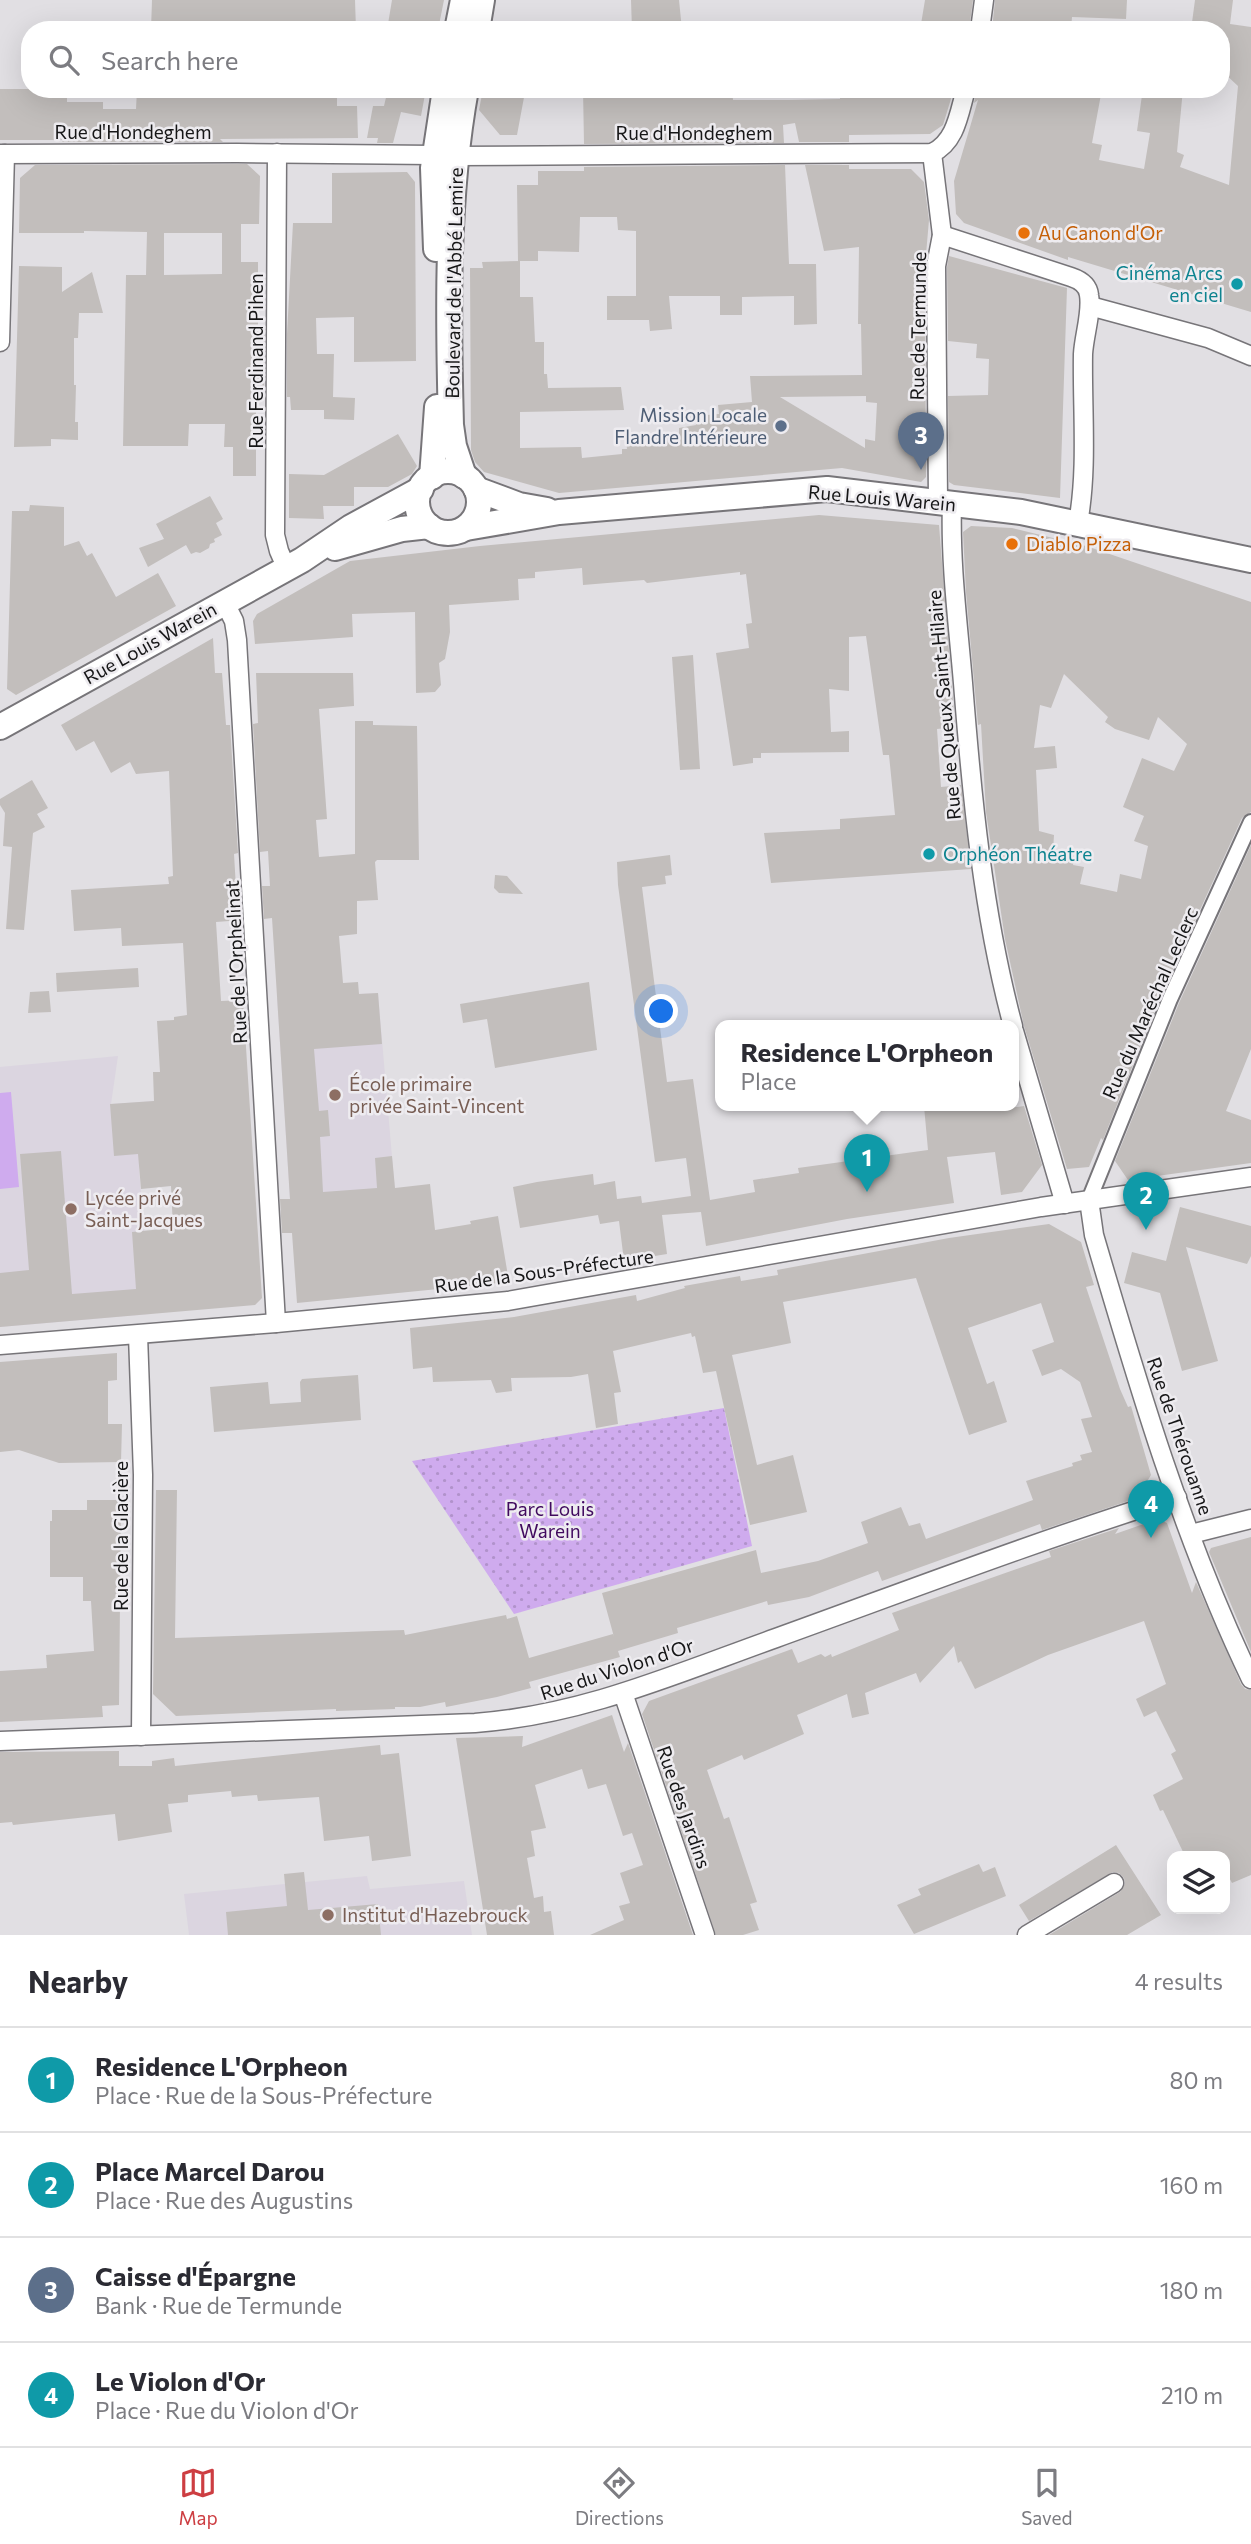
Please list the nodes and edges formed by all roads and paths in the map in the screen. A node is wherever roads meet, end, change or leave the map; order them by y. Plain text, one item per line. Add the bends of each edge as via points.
1 (463, 0) edge
2 (482, 0) edge
3 (984, 0) edge
4 (459, 21) edge
5 (478, 21) edge
6 (981, 21) edge
7 (444, 98) edge
8 (463, 98) edge
9 (963, 98) edge
10 (277, 153) junction
11 (932, 153) junction
12 (3, 154) edge
13 (445, 155) junction
14 (942, 235) junction
15 (1090, 306) junction
16 (0, 342) edge
17 (1251, 356) edge
18 (426, 483) junction
19 (470, 483) junction
20 (945, 502) junction
21 (558, 512) junction
22 (1078, 523) junction
23 (429, 526) junction
24 (466, 528) junction
25 (1251, 560) edge
26 (294, 564) junction
27 (224, 601) junction
28 (1, 725) edge
29 (1251, 825) edge
30 (1011, 1020) edge
31 (1019, 1048) edge
32 (1251, 1177) edge
33 (1088, 1200) junction
34 (1065, 1204) junction
35 (276, 1324) junction
36 (138, 1335) junction
37 (0, 1345) edge
38 (1177, 1497) junction
39 (1251, 1518) edge
40 (1191, 1534) junction
41 (1251, 1679) edge
42 (623, 1693) junction
43 (141, 1736) junction
44 (0, 1741) edge
45 (1114, 1882) dead end
46 (705, 1935) edge
47 (1027, 1935) edge

1 - 4 main road
2 - 5 main road
3 - 6 street
7 - 13 main road, Boulevard de l'Abbé Lemire
8 - 13 main road, Boulevard de l'Abbé Lemire
9 - 11 street via 950,137
10 - 12 street, Rue d'Hondeghem
10 - 13 street, Rue d'Hondeghem
10 - 26 street, Rue Ferdinand Pihen via 275,535 279,551
11 - 13 street, Rue d'Hondeghem
11 - 14 street, Rue de Termunde
12 - 16 street
13 - 18 main road, Boulevard de l'Abbé Lemire via 435,441
13 - 19 main road, Boulevard de l'Abbé Lemire via 451,222 451,416 454,446
14 - 15 street via 1076,279 1088,289
14 - 20 street, Rue de Termunde via 936,266
15 - 17 street via 1208,338
15 - 22 street via 1084,344
18 - 19 main road via 448,472
18 - 23 main road via 418,508
18 - 26 main road, Rue Louis Warein
19 - 21 main road, Rue Louis Warein via 528,508
19 - 24 main road via 479,508
20 - 21 main road, Rue Louis Warein via 814,490
20 - 22 main road, Rue Louis Warein
20 - 30 street, Rue de Queux Saint-Hilaire via 984,892
21 - 24 main road, Rue Louis Warein
22 - 25 main road, Rue Louis Warein
23 - 24 main road via 447,533
23 - 26 main road, Rue Louis Warein via 381,534
26 - 27 main road, Rue Louis Warein
27 - 28 main road, Rue Louis Warein
27 - 35 street, Rue de l'Orphelinat via 237,640
29 - 33 street, Rue du Maréchal Leclerc via 1170,999
31 - 34 street, Rue de Queux Saint-Hilaire
32 - 33 street, Rue de la Sous-Préfecture
33 - 34 street, Rue de la Sous-Préfecture
33 - 38 street, Rue de Thérouanne via 1099,1253
34 - 35 street, Rue de la Sous-Préfecture via 520,1299
35 - 36 street, Rue de la Sous-Préfecture
36 - 37 street, Rue de la Sous-Préfecture
36 - 43 street, Rue de la Glacière via 143,1475
38 - 40 street, Rue de Thérouanne
38 - 42 street, Rue du Violon d'Or
39 - 40 street
40 - 41 street, Rue de Thérouanne
42 - 43 street, Rue du Violon d'Or via 540,1716 498,1721
42 - 46 street, Rue des Jardins
43 - 44 street, Rue du Violon d'Or
45 - 47 street

